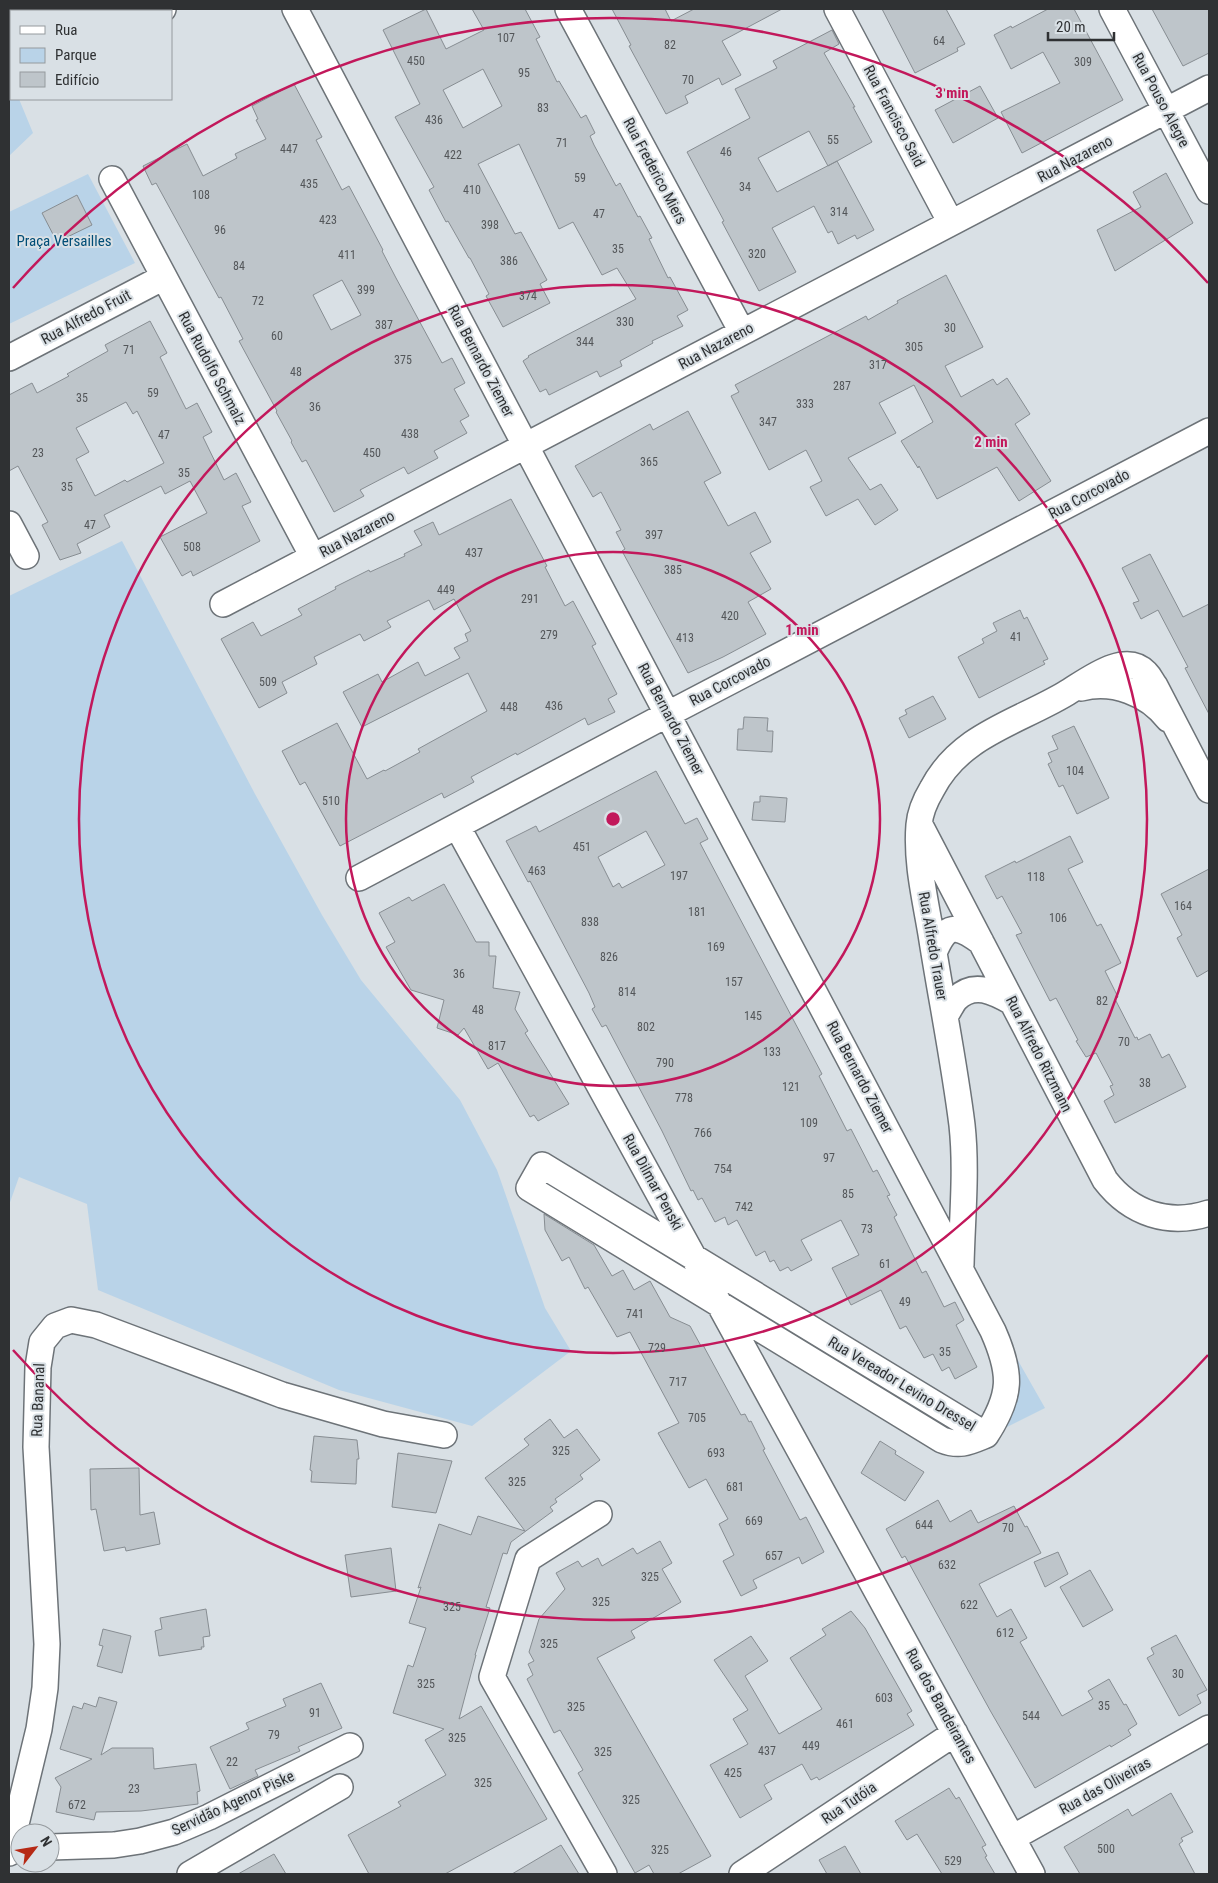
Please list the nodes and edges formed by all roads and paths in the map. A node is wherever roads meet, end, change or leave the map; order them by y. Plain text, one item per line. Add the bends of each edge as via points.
1 (295, 9) edge
2 (568, 9) edge
3 (837, 9) edge
4 (1112, 9) edge
5 (1209, 88) edge
6 (1166, 111) junction
7 (112, 179) dead end
8 (1209, 190) edge
9 (951, 223) junction
10 (164, 277) junction
11 (742, 332) junction
12 (9, 358) edge
13 (1209, 431) edge
14 (526, 445) junction
15 (9, 524) edge
16 (26, 556) dead end
17 (313, 557) junction
18 (223, 604) dead end
19 (1134, 666) junction
20 (1116, 686) junction
21 (1063, 696) junction
22 (668, 714) junction
23 (1179, 732) junction
24 (1209, 790) edge
25 (919, 822) junction
26 (457, 826) junction
27 (359, 878) dead end
28 (981, 942) junction
29 (934, 953) junction
30 (1012, 1002) junction
31 (945, 1016) junction
32 (1209, 1213) edge
33 (694, 1257) junction
34 (961, 1268) junction
35 (721, 1305) junction
36 (444, 1435) dead end
37 (986, 1435) junction
38 (599, 1514) dead end
39 (849, 1538) joint
40 (1203, 1731) edge
41 (955, 1732) junction
42 (350, 1746) dead end
43 (340, 1788) dead end
44 (19, 1823) edge
45 (1012, 1838) junction
46 (60, 1847) edge
47 (190, 1874) edge
48 (604, 1874) edge
49 (742, 1874) edge
50 (1032, 1874) edge

1 - 14 street, Rua Bernardo Ziemer
2 - 11 street, Rua Frederico Miers
3 - 9 street, Rua Francisco Said
4 - 6 street, Rua Pouso Alegre
5 - 6 street, Rua Nazareno
6 - 8 street, Rua Pouso Alegre
6 - 9 street, Rua Nazareno
7 - 10 street, Rua Rudolfo Schmalz
9 - 11 street, Rua Nazareno
10 - 12 street, Rua Alfredo Fruit
10 - 17 street, Rua Rudolfo Schmalz
11 - 14 street, Rua Nazareno
13 - 22 street, Rua Corcovado
14 - 17 street, Rua Nazareno
14 - 22 street, Rua Bernardo Ziemer
15 - 16 street
17 - 18 street, Rua Nazareno
19 - 20 street via 1134,673
19 - 21 street, Rua Alfredo Trauer via 1117,666
19 - 23 street, Rua Alfredo Trauer via 1146,672
20 - 21 street, Rua Alfredo Trauer via 1083,688
20 - 23 street, Rua Alfredo Trauer via 1154,705
21 - 25 street, Rua Alfredo Trauer via 989,732 960,752 932,789
22 - 26 street, Rua Corcovado
22 - 34 street, Rua Bernardo Ziemer
23 - 24 street, Rua Alfredo Trauer
25 - 28 street, Rua Alfredo Ritzmann
25 - 29 street, Rua Alfredo Trauer via 919,863
26 - 27 street, Rua Corcovado
26 - 33 street, Rua Dilmar Penski
28 - 29 street via 966,931 957,929 941,936
28 - 30 street, Rua Alfredo Ritzmann
29 - 31 street, Rua Alfredo Trauer
30 - 31 street via 992,991 980,989 966,992 956,999
30 - 32 street, Rua Alfredo Ritzmann via 1094,1163 1114,1192 1126,1202 1160,1217 1180,1219
31 - 34 street, Rua Alfredo Trauer via 962,1128
33 - 35 street, Rua Dilmar Penski
33 - 35 street, Rua Vereador Levino Dressel via 542,1165 529,1188
33 - 37 street, Rua Vereador Levino Dressel
34 - 37 street, Rua Bernardo Ziemer via 996,1339 1008,1380 1000,1411
35 - 37 street, Rua Vereador Levino Dressel via 942,1440 952,1444 966,1443
35 - 39 street, Rua Dilmar Penski
36 - 44 street, Rua Bananal via 383,1424 282,1395 96,1325 71,1320 55,1326 42,1342 37,1394 47,1644 45,1688
38 - 48 street via 528,1559 492,1677
39 - 41 street, Rua dos Bandeirantes
40 - 45 street, Rua das Oliveiras
41 - 45 street, Rua dos Bandeirantes
41 - 49 street, Rua Tutóia
42 - 46 street, Servidão Agenor Piske via 209,1818 174,1832 114,1846
43 - 47 street
45 - 50 street, Rua dos Bandeirantes

